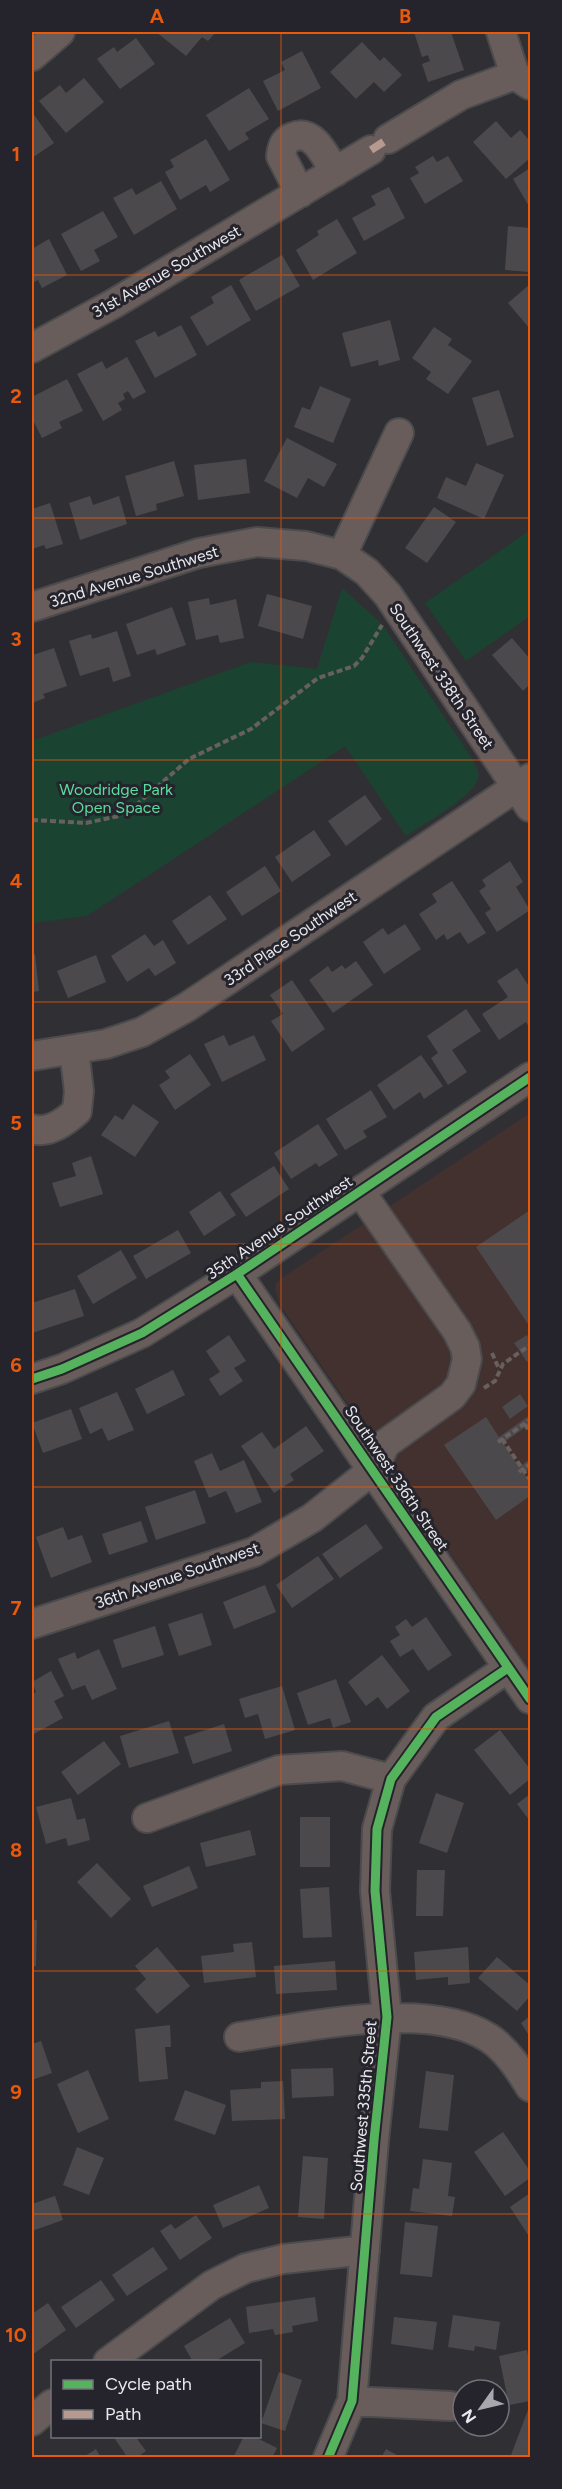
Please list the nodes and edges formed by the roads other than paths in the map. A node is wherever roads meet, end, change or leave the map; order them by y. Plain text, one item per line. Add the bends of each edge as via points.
1 (60, 32) edge
2 (501, 32) edge
3 (32, 56) edge
4 (523, 81) edge
5 (334, 172) junction
6 (300, 193) junction
7 (32, 348) edge
8 (399, 433) dead end
9 (342, 555) junction
10 (32, 607) edge
11 (526, 791) edge
12 (74, 1050) junction
13 (32, 1056) edge
14 (531, 1077) edge
15 (32, 1129) edge
16 (360, 1191) junction
17 (237, 1274) junction
18 (32, 1379) edge
19 (374, 1469) junction
20 (32, 1624) edge
21 (508, 1668) junction
22 (531, 1699) edge
23 (391, 1779) junction
24 (147, 1818) dead end
25 (387, 2018) junction
26 (239, 2037) dead end
27 (531, 2087) edge
28 (365, 2250) junction
29 (109, 2360) edge
30 (352, 2401) junction
31 (51, 2405) edge
32 (450, 2406) dead end
33 (32, 2421) edge
34 (328, 2457) edge

1 - 3 street
2 - 4 street
4 - 5 street, 31st Avenue Southwest via 461,95
5 - 6 street, 31st Avenue Southwest
5 - 6 street via 312,140 306,136 291,137 281,156
6 - 7 street, 31st Avenue Southwest
8 - 9 street
9 - 10 street, 32nd Avenue Southwest via 306,546 257,542 199,553
9 - 11 street, Southwest 338th Street via 367,572 394,604
11 - 12 street, 33rd Place Southwest via 187,1007 142,1032
12 - 13 street, 33rd Place Southwest
12 - 15 street via 76,1111 65,1122
14 - 16 street, 35th Avenue Southwest
16 - 17 street, 35th Avenue Southwest
16 - 19 street via 457,1331 467,1359 461,1384 452,1396 385,1444
17 - 18 street, 35th Avenue Southwest via 142,1333
17 - 19 street, Southwest 336th Street
19 - 20 street, 36th Avenue Southwest via 312,1518 254,1552
19 - 21 street, Southwest 336th Street
21 - 22 street, Southwest 336th Street
21 - 23 street via 436,1717
23 - 24 street via 342,1766 279,1770
23 - 25 street, Southwest 335th Street via 377,1829 375,1881
25 - 26 street
25 - 27 street via 453,2022 489,2038
25 - 28 street, Southwest 335th Street
28 - 29 street via 283,2259 246,2268 212,2285
28 - 30 street, Southwest 335th Street
30 - 32 street
30 - 34 street, Southwest 335th Street
31 - 33 street

